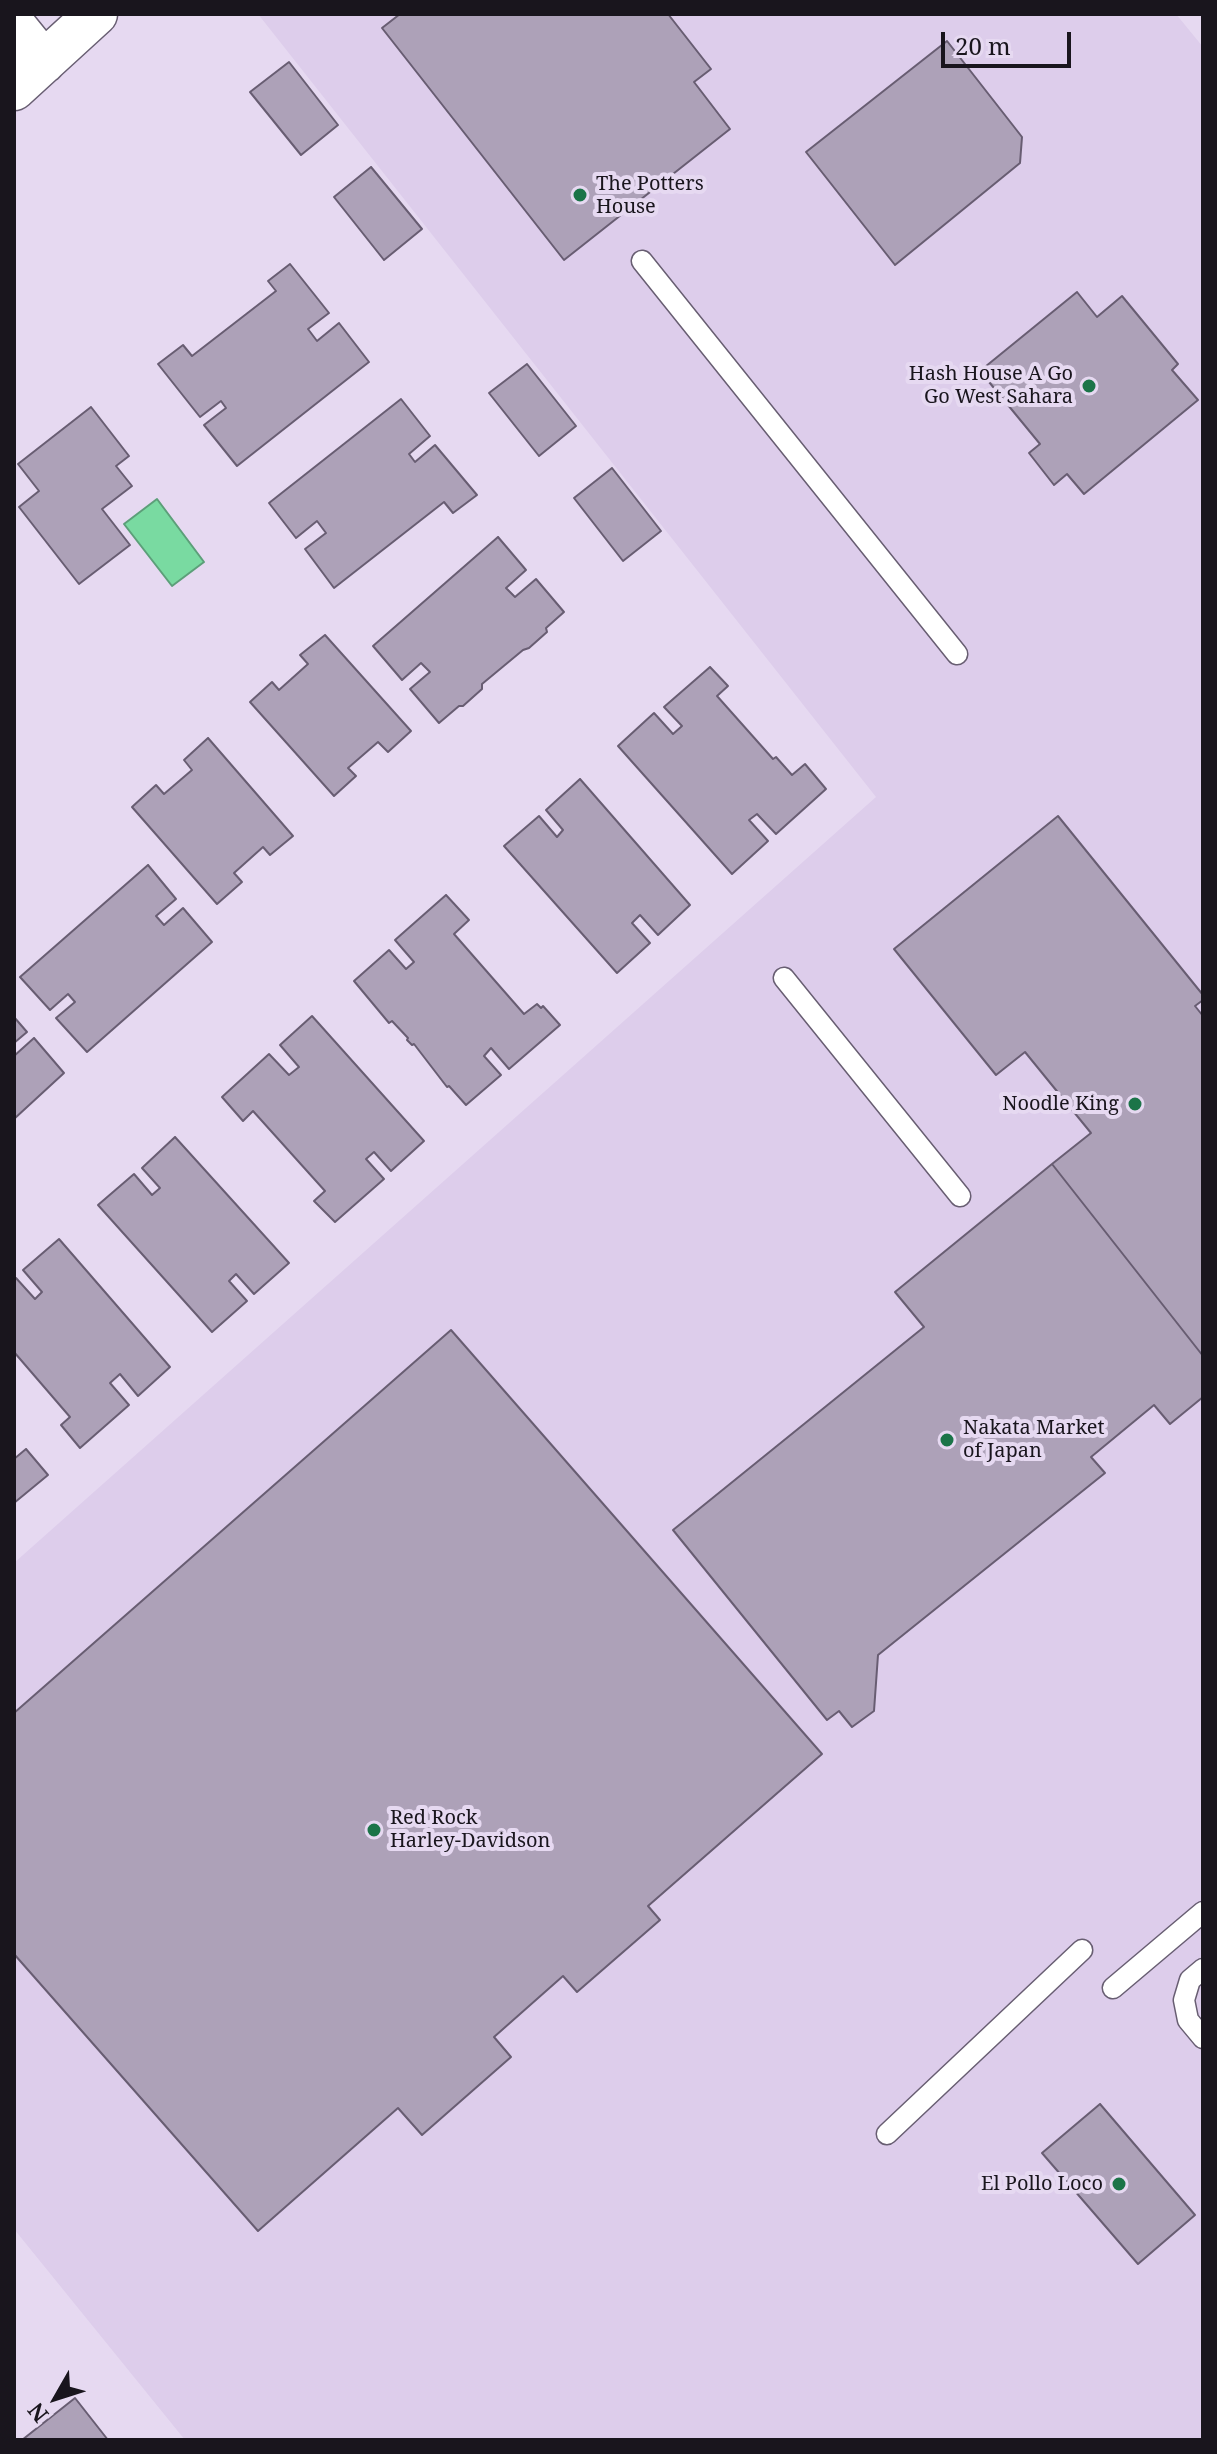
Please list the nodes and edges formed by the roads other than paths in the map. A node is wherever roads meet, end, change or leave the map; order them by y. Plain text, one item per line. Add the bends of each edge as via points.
1 (96, 14) edge
2 (14, 25) edge
3 (29, 75) edge
4 (642, 261) dead end
5 (957, 654) dead end
6 (784, 978) dead end
7 (960, 1196) dead end
8 (1203, 1912) edge
9 (1082, 1950) dead end
10 (1203, 1969) edge
11 (1113, 1988) dead end
12 (1203, 2038) edge
13 (887, 2134) dead end

1 - 3 street
2 - 3 street
4 - 5 lane
6 - 7 lane
8 - 11 lane
9 - 13 lane
10 - 12 lane via 1190,1980 1184,2000 1188,2020

